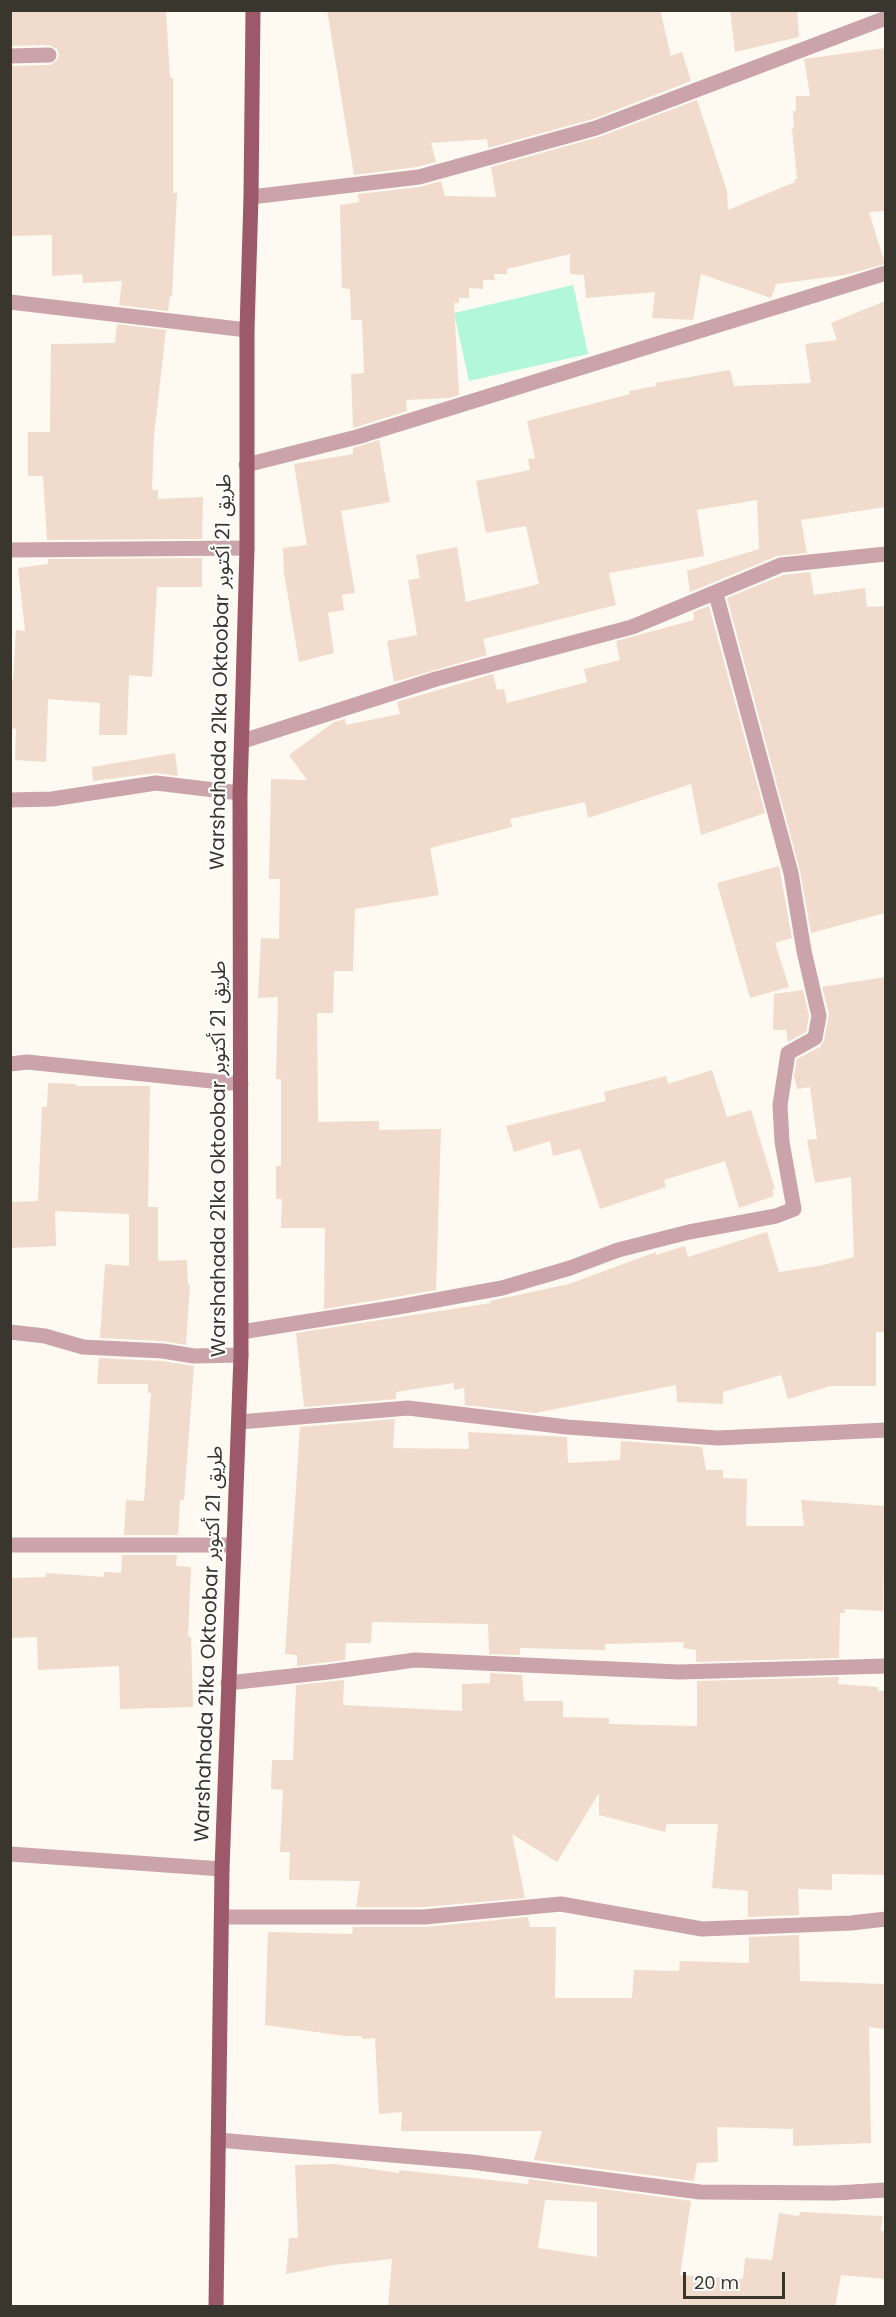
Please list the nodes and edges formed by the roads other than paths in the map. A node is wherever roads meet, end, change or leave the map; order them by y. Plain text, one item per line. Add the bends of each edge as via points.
1 (253, 10) edge
2 (885, 18) edge
3 (49, 55) dead end
4 (10, 56) edge
5 (251, 197) junction
6 (885, 273) edge
7 (10, 302) edge
8 (247, 330) junction
9 (246, 465) junction
10 (247, 548) junction
11 (10, 550) edge
12 (885, 554) edge
13 (717, 592) junction
14 (243, 741) junction
15 (240, 793) junction
16 (10, 800) edge
17 (10, 1064) edge
18 (241, 1084) junction
19 (10, 1332) edge
20 (241, 1332) junction
21 (241, 1355) junction
22 (239, 1422) junction
23 (885, 1431) edge
24 (10, 1545) edge
25 (234, 1545) junction
26 (885, 1666) edge
27 (228, 1683) junction
28 (10, 1854) edge
29 (222, 1869) junction
30 (222, 1917) junction
31 (885, 1918) edge
32 (218, 2140) junction
33 (885, 2190) edge
34 (216, 2307) edge

1 - 5 main road, Warshahada 21ka Oktoobar طريق 21 أكتوبر
2 - 5 street via 596,128 419,177
3 - 4 street
5 - 8 main road, Warshahada 21ka Oktoobar طريق 21 أكتوبر
6 - 9 street via 357,437
7 - 8 street
8 - 9 main road, Warshahada 21ka Oktoobar طريق 21 أكتوبر
9 - 10 main road, Warshahada 21ka Oktoobar طريق 21 أكتوبر
10 - 11 street
10 - 14 main road, Warshahada 21ka Oktoobar طريق 21 أكتوبر
12 - 13 street via 781,565
13 - 14 street via 632,627 436,679
13 - 20 street via 791,873 819,1016 815,1038 788,1053 780,1105 794,1209 618,1250 502,1288
14 - 15 main road, Warshahada 21ka Oktoobar طريق 21 أكتوبر
15 - 16 street via 156,783 52,799
15 - 18 main road, Warshahada 21ka Oktoobar طريق 21 أكتوبر
17 - 18 street via 27,1062
18 - 20 main road, Warshahada 21ka Oktoobar طريق 21 أكتوبر
19 - 21 street via 45,1336 83,1347 194,1356
20 - 21 main road, Warshahada 21ka Oktoobar طريق 21 أكتوبر
21 - 22 main road, Warshahada 21ka Oktoobar طريق 21 أكتوبر
22 - 23 street via 408,1408 567,1427 718,1438
22 - 25 main road, Warshahada 21ka Oktoobar طريق 21 أكتوبر
24 - 25 street
25 - 27 main road, Warshahada 21ka Oktoobar طريق 21 أكتوبر
26 - 27 street via 679,1672 415,1660
27 - 29 main road, Warshahada 21ka Oktoobar طريق 21 أكتوبر
28 - 29 street
29 - 30 main road, Warshahada 21ka Oktoobar طريق 21 أكتوبر
30 - 31 street via 424,1917 561,1904 702,1929
30 - 32 main road, Warshahada 21ka Oktoobar طريق 21 أكتوبر
32 - 33 street via 472,2162 700,2192
32 - 34 main road, Warshahada 21ka Oktoobar طريق 21 أكتوبر

